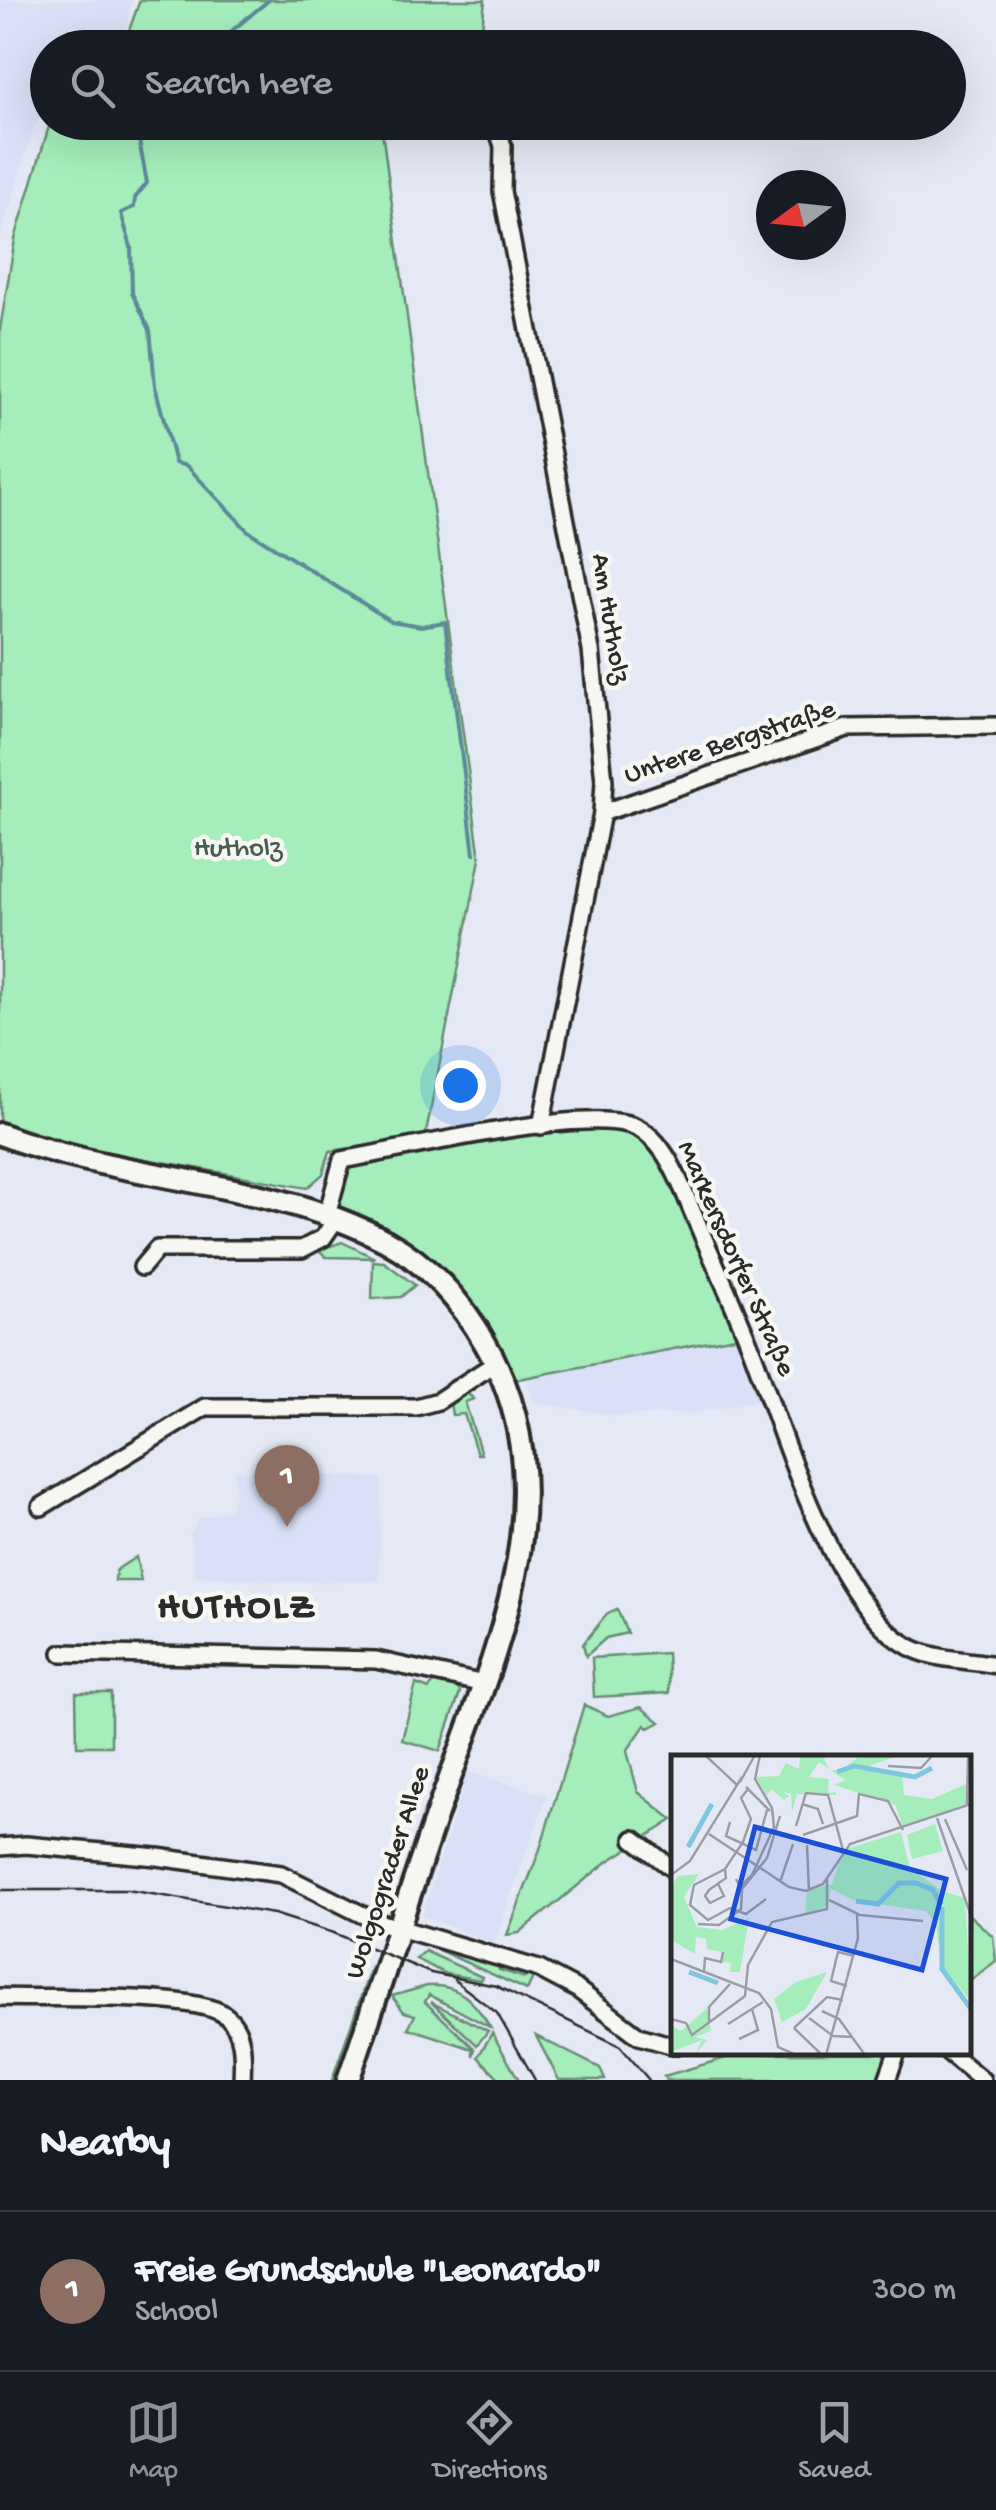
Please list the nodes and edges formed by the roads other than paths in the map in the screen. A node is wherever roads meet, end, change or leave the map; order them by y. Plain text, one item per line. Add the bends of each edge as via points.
1 (500, 140) edge
2 (996, 726) edge
3 (602, 813) junction
4 (541, 1126) junction
5 (0, 1134) edge
6 (332, 1217) junction
7 (142, 1267) dead end
8 (496, 1362) junction
9 (40, 1507) dead end
10 (62, 1653) dead end
11 (996, 1665) edge
12 (484, 1684) junction
13 (634, 1840) dead end
14 (0, 1847) edge
15 (671, 1868) edge
16 (399, 1927) junction
17 (0, 1998) edge
18 (671, 2045) edge
19 (896, 2055) edge
20 (952, 2055) edge
21 (242, 2080) edge
22 (348, 2080) edge
23 (887, 2080) edge
24 (982, 2080) edge

1 - 3 street, Am Hutholz via 502,191 591,650
2 - 3 street, Untere Bergstraße via 847,728
3 - 4 street, Am Hutholz
4 - 6 street, Markersdorfer Straße via 342,1160
4 - 11 street, Markersdorfer Straße via 614,1122 640,1128 654,1140 752,1350 817,1526 845,1574 914,1650
5 - 6 main road, Wolgograder Allee via 53,1155
6 - 7 street via 323,1238 302,1248 157,1250
6 - 8 main road, Wolgograder Allee via 388,1242 436,1278 470,1316
8 - 9 street via 438,1401 416,1407 205,1407
8 - 12 main road, Wolgograder Allee via 520,1430 525,1519 518,1570
10 - 12 street via 376,1660
12 - 16 main road, Wolgograder Allee
13 - 15 street
14 - 16 street via 157,1857 280,1874
16 - 18 street via 539,1969 638,2036
16 - 22 main road, Wolgograder Allee
17 - 21 street via 194,2002 226,2015 240,2038
19 - 23 street
20 - 24 street

